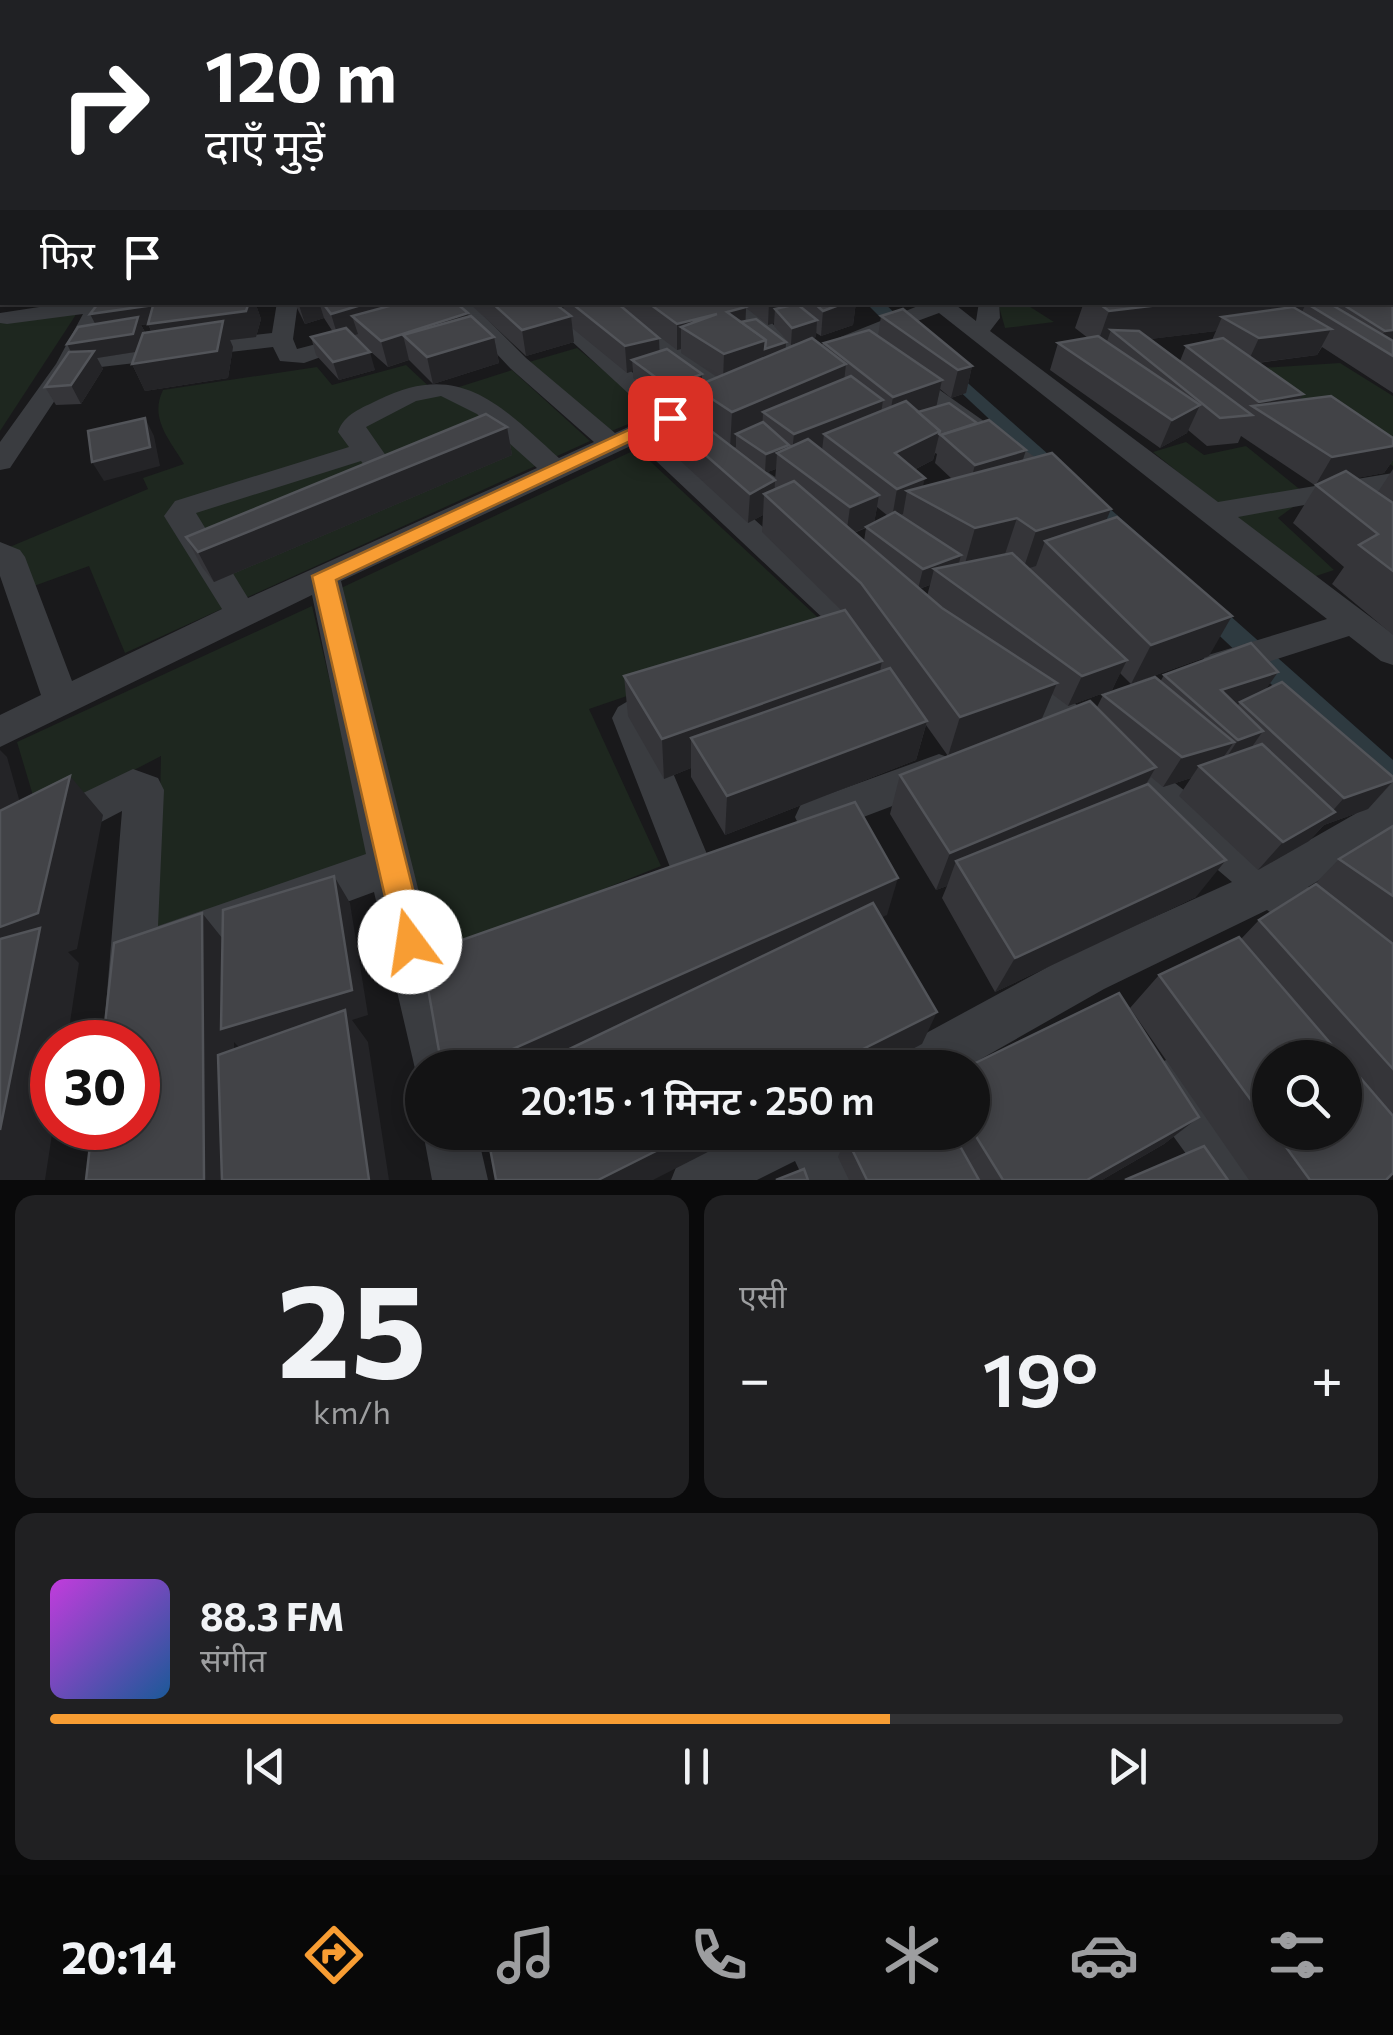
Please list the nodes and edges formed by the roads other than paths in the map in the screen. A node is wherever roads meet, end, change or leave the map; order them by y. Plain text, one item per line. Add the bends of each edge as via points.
1 (93, 305) edge
2 (99, 305) edge
3 (290, 305) edge
4 (541, 305) edge
5 (606, 305) edge
6 (737, 305) edge
7 (990, 305) edge
8 (932, 306) edge
9 (457, 309) edge
10 (7, 318) dead end
11 (867, 325) junction
12 (978, 333) junction
13 (376, 335) edge
14 (282, 339) junction
15 (800, 358) junction
16 (67, 364) junction
17 (728, 391) junction
18 (844, 394) edge
19 (953, 407) junction
20 (920, 418) edge
21 (509, 430) junction
22 (641, 431) junction
23 (477, 444) edge
24 (363, 452) junction
25 (0, 462) edge
26 (796, 465) edge
27 (556, 470) junction
28 (1046, 476) junction
29 (765, 479) junction
30 (1393, 481) edge
31 (1012, 486) edge
32 (1328, 491) junction
33 (362, 492) edge
34 (1214, 512) junction
35 (1090, 515) edge
36 (1367, 520) edge
37 (836, 532) edge
38 (242, 542) edge
39 (0, 552) edge
40 (207, 556) junction
41 (324, 576) junction
42 (242, 614) junction
43 (1355, 622) junction
44 (800, 652) edge
45 (1393, 652) edge
46 (993, 658) edge
47 (1175, 680) edge
48 (692, 684) edge
49 (62, 702) junction
50 (0, 732) edge
51 (1324, 736) edge
52 (958, 751) edge
53 (1393, 803) edge
54 (1393, 814) edge
55 (780, 831) edge
56 (0, 855) edge
57 (392, 866) junction
58 (690, 866) edge
59 (1270, 886) junction
60 (132, 958) junction
61 (1393, 972) edge
62 (129, 1020) edge
63 (437, 1050) edge
64 (955, 1050) edge
65 (1145, 1052) edge
66 (454, 1150) edge
67 (758, 1150) edge
68 (819, 1150) edge
69 (460, 1180) edge
70 (699, 1180) edge
71 (833, 1180) edge
72 (1239, 1180) edge

1 - 10 street
2 - 16 street
3 - 14 street
4 - 22 street
5 - 17 street
6 - 15 street
7 - 12 street
8 - 11 street
8 - 12 street
9 - 22 street via 518,364
11 - 15 street
11 - 19 street
12 - 34 street
13 - 14 street via 295,358
14 - 16 street
15 - 17 street
15 - 18 street
16 - 25 street
17 - 22 street
19 - 20 street
19 - 28 street
21 - 23 street
21 - 24 street via 471,399 436,390 354,423
21 - 27 street
22 - 27 street
22 - 29 street
22 - 44 street via 840,615 867,650
24 - 33 street via 396,478
24 - 40 street via 184,507 179,516
26 - 29 street
27 - 41 street
28 - 31 street
28 - 35 street
29 - 37 street
30 - 32 street
32 - 34 street
32 - 36 street
34 - 43 street
38 - 40 street
39 - 49 street via 9,557
40 - 42 street
41 - 42 street
41 - 57 street
42 - 49 street
43 - 45 street
43 - 47 street
46 - 59 street
48 - 58 street via 631,718
49 - 50 street
51 - 53 street
52 - 55 street
54 - 59 street
56 - 60 street via 140,786
57 - 60 street
57 - 63 street via 437,973
59 - 61 street
59 - 64 street via 1201,939
60 - 62 street
65 - 72 street
66 - 69 street
67 - 70 street
68 - 71 street

